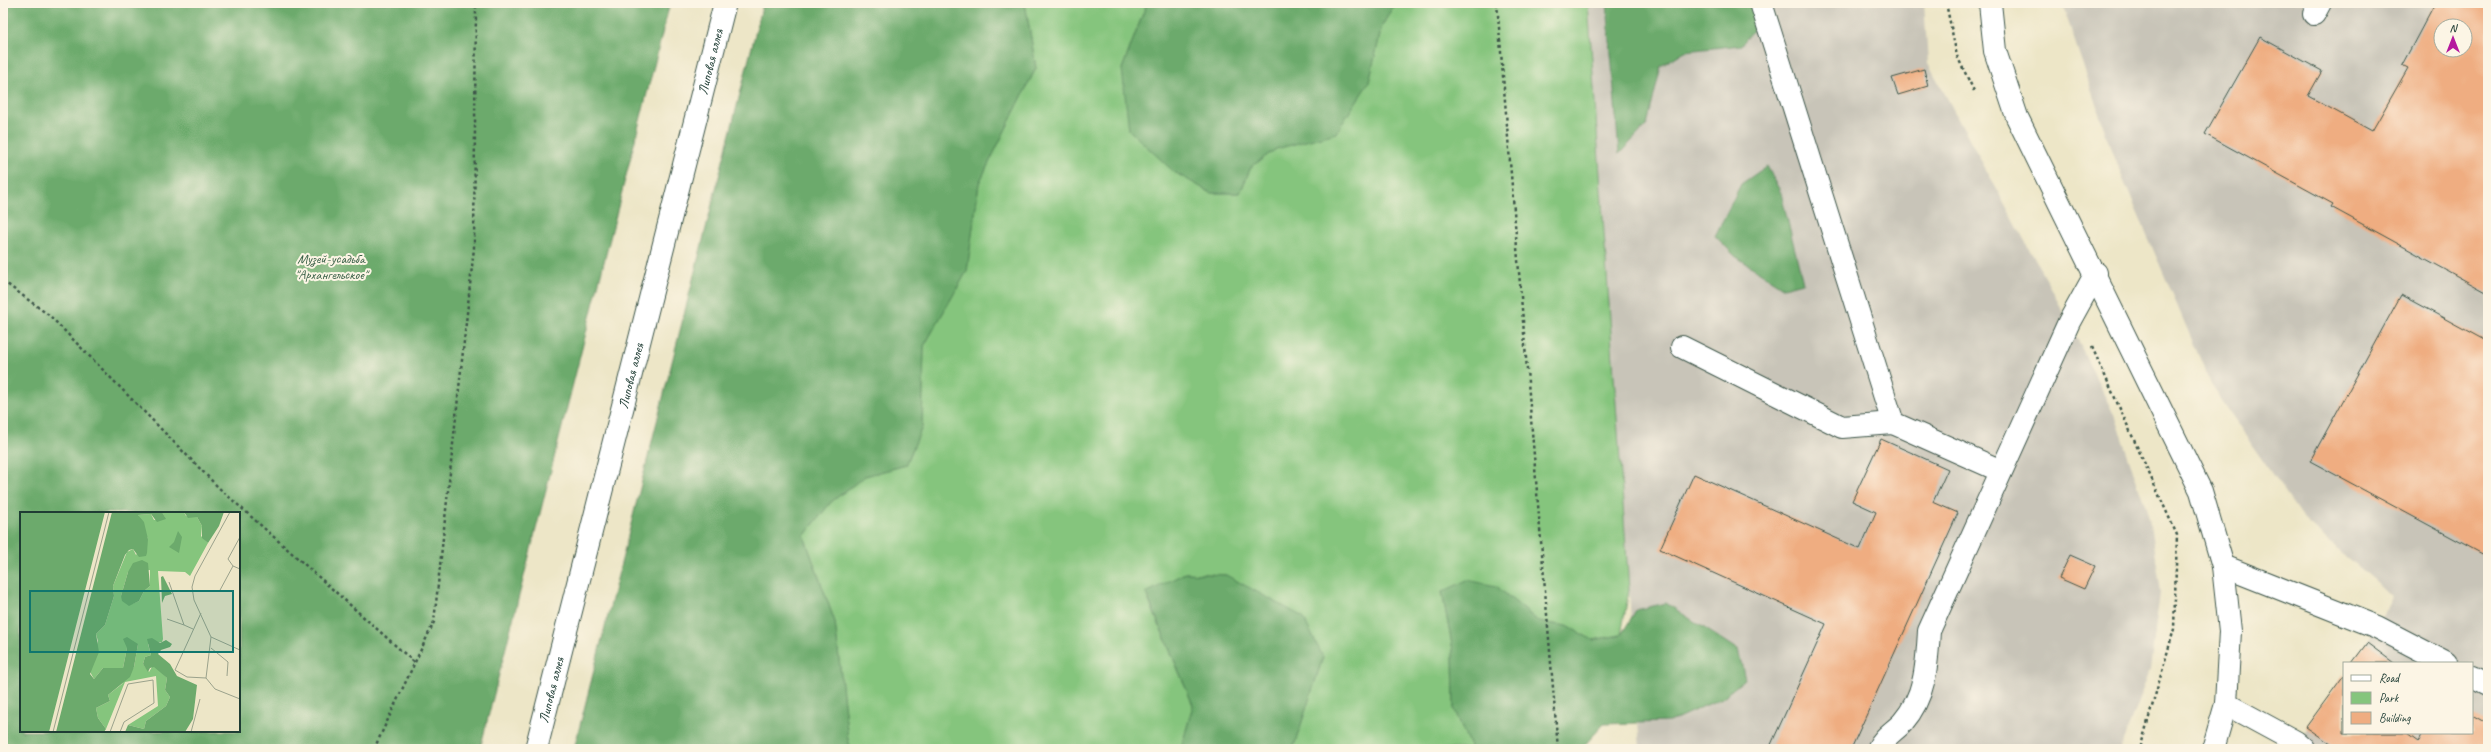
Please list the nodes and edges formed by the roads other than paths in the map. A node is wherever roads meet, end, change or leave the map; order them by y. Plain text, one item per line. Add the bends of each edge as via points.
1 (725, 3) edge
2 (1761, 3) edge
3 (1990, 3) edge
4 (2096, 272) junction
5 (1682, 347) dead end
6 (1893, 423) junction
7 (2001, 471) junction
8 (2222, 566) junction
9 (2444, 662) edge
10 (2473, 677) edge
11 (2488, 685) edge
12 (2226, 704) junction
13 (536, 749) edge
14 (1878, 749) edge
15 (2213, 749) edge
16 (2304, 749) edge

1 - 13 street, Липовая аллея
2 - 6 street
3 - 4 street via 1995,51 2017,117
4 - 7 street via 2075,309
4 - 8 street via 2201,491
5 - 6 street via 1842,427
6 - 7 street
7 - 14 street via 1929,631 1927,664 1918,701 1903,721 1881,742
8 - 9 street via 2377,627
8 - 12 street via 2230,631
10 - 11 street
12 - 15 street
12 - 16 street via 2296,742

